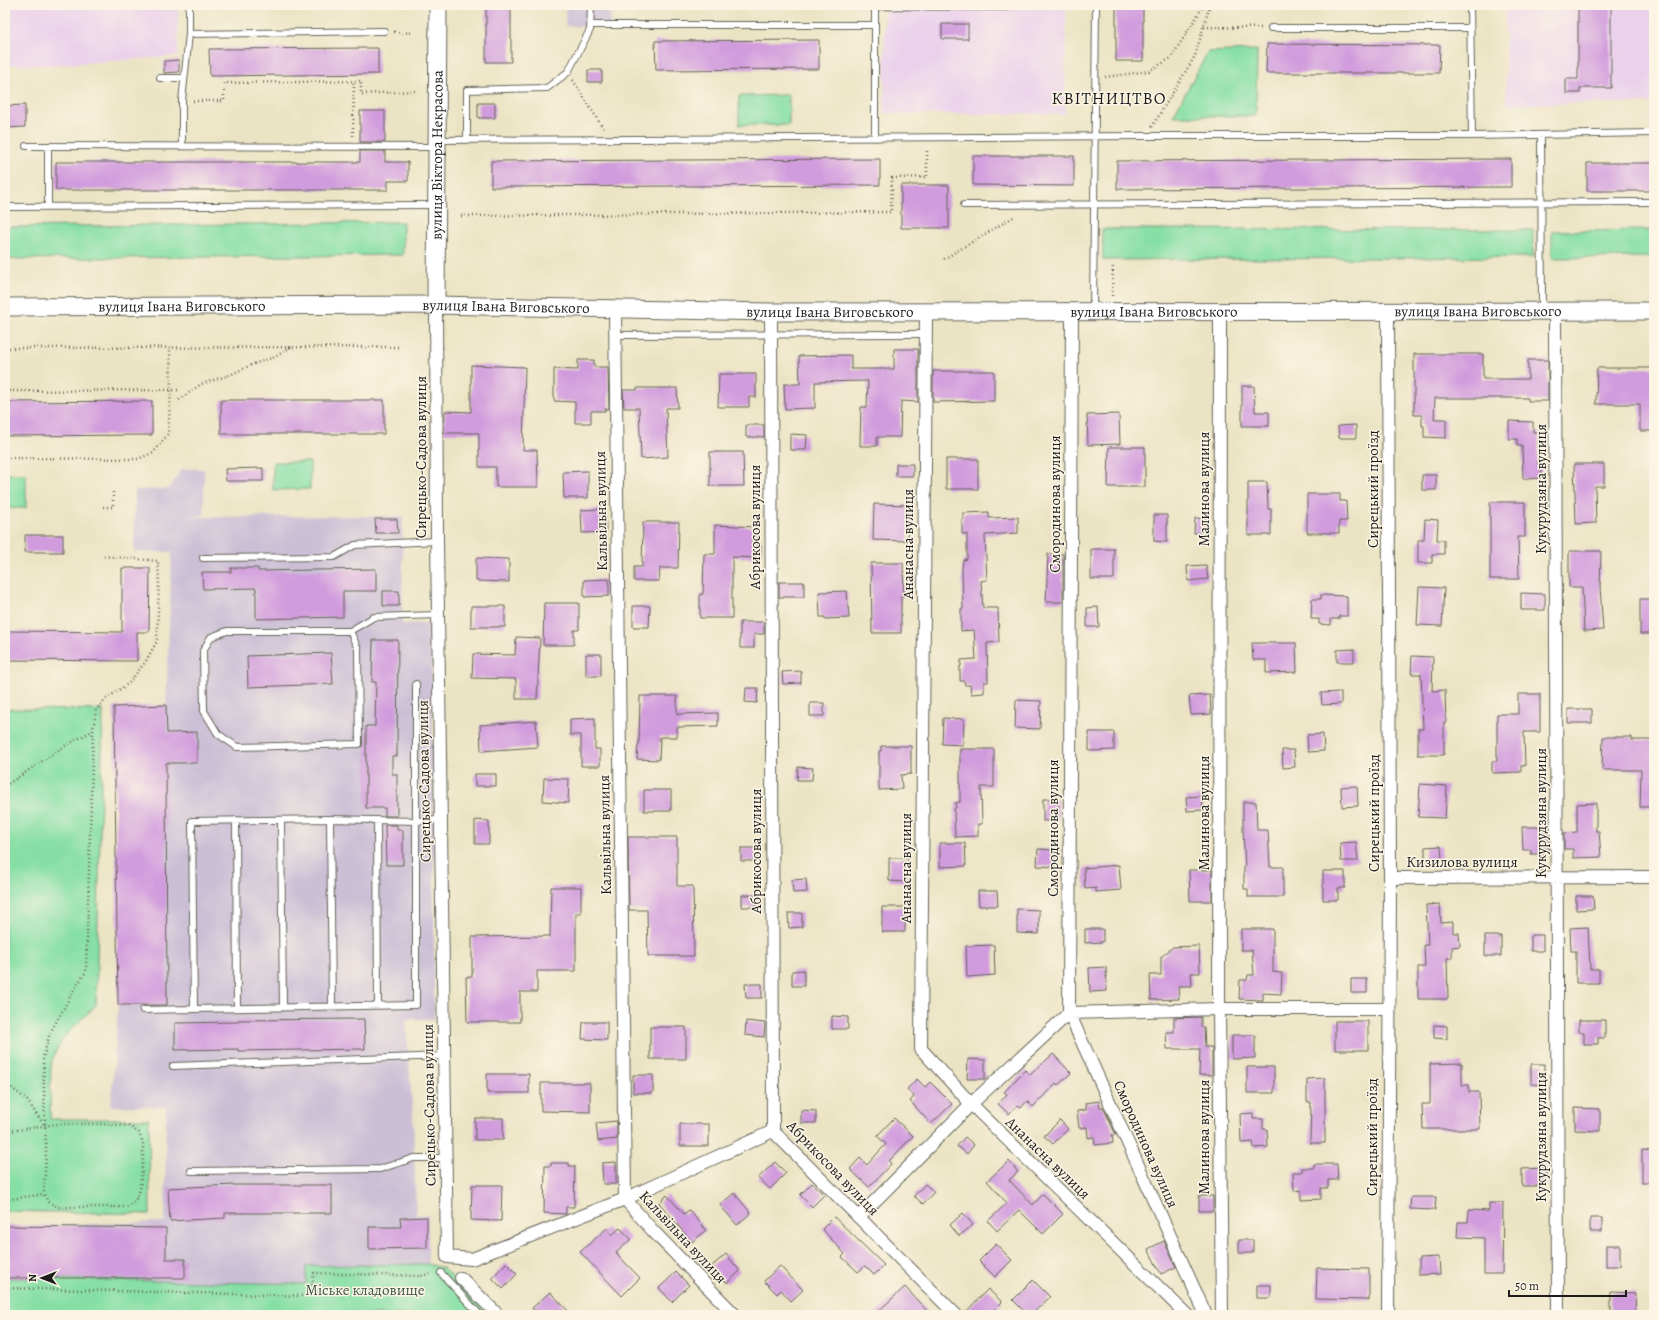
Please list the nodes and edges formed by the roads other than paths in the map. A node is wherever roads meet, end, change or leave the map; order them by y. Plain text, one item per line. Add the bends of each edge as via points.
1 (189, 5) edge
2 (438, 5) edge
3 (591, 5) edge
4 (1096, 5) edge
5 (1470, 5) edge
6 (876, 6) edge
7 (1006, 7) dead end
8 (591, 25) junction
9 (875, 25) junction
10 (1271, 28) road end
11 (1470, 28) junction
12 (384, 31) road end
13 (189, 34) junction
14 (160, 78) dead end
15 (184, 78) junction
16 (1654, 133) edge
17 (1541, 135) junction
18 (1472, 136) junction
19 (1093, 137) junction
20 (875, 138) junction
21 (467, 140) junction
22 (438, 144) junction
23 (26, 146) dead end
24 (48, 146) junction
25 (182, 146) junction
26 (1543, 202) junction
27 (1654, 202) edge
28 (438, 205) junction
29 (964, 205) dead end
30 (1093, 205) junction
31 (5, 207) edge
32 (48, 207) junction
33 (436, 305) junction
34 (5, 307) edge
35 (615, 310) junction
36 (1093, 311) junction
37 (1220, 311) junction
38 (1388, 311) junction
39 (1654, 311) edge
40 (771, 312) junction
41 (926, 312) junction
42 (1072, 312) junction
43 (1549, 312) junction
44 (771, 334) junction
45 (925, 334) junction
46 (614, 335) junction
47 (436, 541) junction
48 (203, 558) dead end
49 (438, 614) junction
50 (350, 631) junction
51 (416, 684) dead end
52 (330, 819) junction
53 (236, 820) junction
54 (281, 820) junction
55 (377, 820) junction
56 (441, 820) junction
57 (416, 821) junction
58 (1654, 877) edge
59 (1390, 878) junction
60 (1557, 878) junction
61 (332, 1006) junction
62 (378, 1006) junction
63 (283, 1007) junction
64 (236, 1008) junction
65 (194, 1009) junction
66 (1219, 1009) junction
67 (1389, 1009) junction
68 (143, 1010) dead end
69 (1068, 1012) junction
70 (444, 1056) junction
71 (173, 1066) dead end
72 (971, 1104) junction
73 (773, 1130) junction
74 (445, 1158) junction
75 (191, 1171) dead end
76 (625, 1199) junction
77 (859, 1217) junction
78 (442, 1273) road end
79 (461, 1278) dead end
80 (480, 1315) edge
81 (498, 1315) edge
82 (735, 1315) edge
83 (956, 1315) edge
84 (1187, 1315) edge
85 (1206, 1315) edge
86 (1222, 1315) edge
87 (1388, 1315) edge
88 (1558, 1315) edge

1 - 13 lane
2 - 22 main road, вулиця Віктора Некрасова
3 - 8 lane
4 - 19 lane
5 - 11 lane
6 - 7 lane
6 - 9 lane
8 - 9 lane
8 - 21 lane via 568,72 547,88 467,90
9 - 20 lane
10 - 11 lane
11 - 18 lane
12 - 13 lane
13 - 15 lane
14 - 15 lane
15 - 25 lane
16 - 17 lane
17 - 18 lane
17 - 26 lane
18 - 19 lane
19 - 20 lane
19 - 30 lane
20 - 21 lane
21 - 22 lane
22 - 25 lane via 353,147
22 - 28 main road, вулиця Віктора Некрасова
23 - 24 lane
24 - 25 lane
24 - 32 lane
26 - 27 lane
26 - 30 lane
26 - 43 lane
28 - 32 lane
28 - 33 main road, вулиця Віктора Некрасова
29 - 30 lane
30 - 36 lane
31 - 32 lane
33 - 34 main road, вулиця Івана Виговського
33 - 35 main road, вулиця Івана Виговського
33 - 47 street, Сирецько-Садова вулиця
35 - 40 main road, вулиця Івана Виговського
35 - 46 street, Кальвільна вулиця
36 - 37 main road, вулиця Івана Виговського
36 - 42 main road, вулиця Івана Виговського
37 - 38 main road, вулиця Івана Виговського
37 - 66 street, Малинова вулиця
38 - 43 main road, вулиця Івана Виговського
38 - 59 street, Сирецький проїзд
39 - 43 main road, вулиця Івана Виговського
40 - 41 main road, вулиця Івана Виговського
40 - 44 street, Абрикосова вулиця
41 - 42 main road, вулиця Івана Виговського
41 - 45 street, Ананасна вулиця
42 - 69 street, Смородинова вулиця
43 - 60 street, Кукурудзяна вулиця
44 - 45 lane
44 - 46 lane
44 - 73 street, Абрикосова вулиця
45 - 72 street, Ананасна вулиця via 921,1049
46 - 76 street, Кальвільна вулиця
47 - 48 lane via 355,545 334,557
47 - 49 street, Сирецько-Садова вулиця
49 - 50 lane via 374,617
49 - 56 street, Сирецько-Садова вулиця
50 - 50 lane via 358,649 359,744 237,747 218,734 204,711 203,651 211,637 227,631
51 - 57 lane
52 - 54 lane
52 - 55 lane
52 - 61 lane
53 - 54 lane
53 - 64 lane
53 - 65 lane via 192,821
54 - 63 lane
55 - 57 lane
55 - 62 lane
56 - 57 lane
56 - 70 street, Сирецько-Садова вулиця
57 - 62 lane via 416,1005
58 - 60 street, Кизилова вулиця
59 - 60 street, Кизилова вулиця
59 - 67 street, Сирецький проїзд
60 - 88 street, Кукурудзяна вулиця
61 - 62 lane
61 - 63 lane
63 - 64 lane
64 - 65 lane
65 - 68 lane
66 - 67 street
66 - 69 street
66 - 86 street, Малинова вулиця
67 - 87 street, Сирецький проїзд
69 - 72 street
69 - 85 street, Смородинова вулиця
70 - 71 lane
70 - 74 street, Сирецько-Садова вулиця
72 - 77 street
72 - 84 street, Ананасна вулиця
73 - 76 street
73 - 77 street, Абрикосова вулиця
74 - 75 lane via 414,1158 380,1169
74 - 76 street, Сирецько-Садова вулиця via 447,1257 472,1259
76 - 82 street, Кальвільна вулиця
77 - 83 street, Абрикосова вулиця
78 - 80 lane
79 - 81 street

